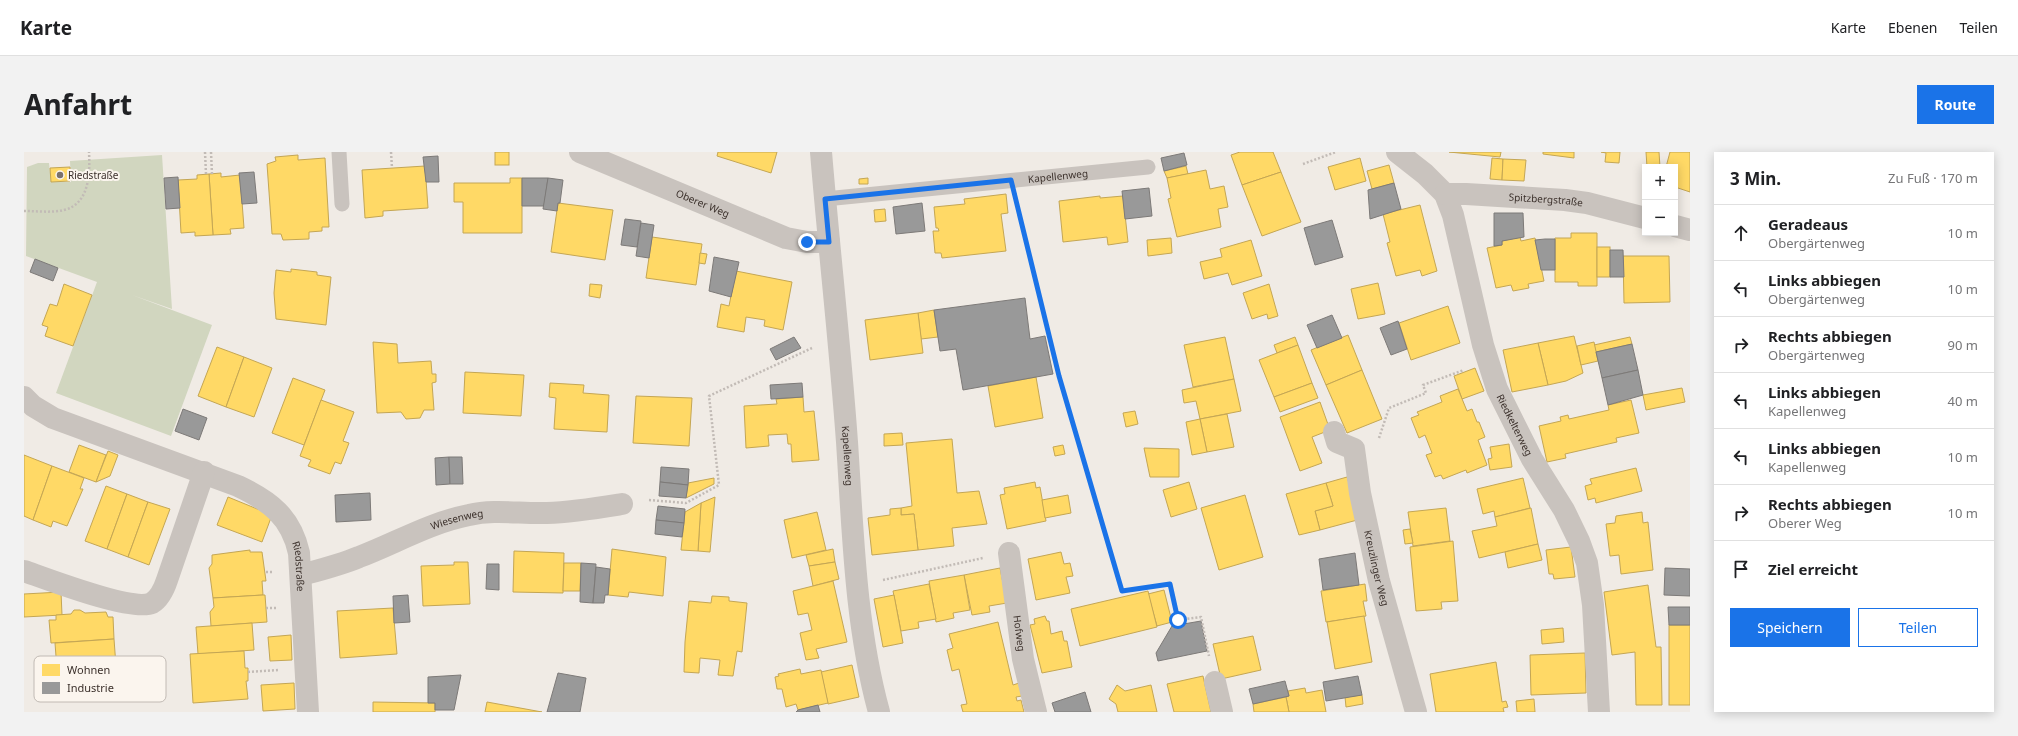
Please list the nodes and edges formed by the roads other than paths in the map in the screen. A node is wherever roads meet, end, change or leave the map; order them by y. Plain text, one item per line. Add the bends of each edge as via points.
1 (339, 152) edge
2 (580, 152) edge
3 (821, 152) edge
4 (1396, 152) edge
5 (1148, 167) dead end
6 (1445, 194) junction
7 (825, 199) junction
8 (342, 204) dead end
9 (1642, 217) edge
10 (1678, 227) edge
11 (1690, 230) edge
12 (829, 242) junction
13 (24, 397) edge
14 (1334, 432) dead end
15 (204, 472) junction
16 (622, 504) road end
17 (1009, 553) road end
18 (24, 572) edge
19 (301, 575) junction
20 (1215, 682) dead end
21 (308, 712) edge
22 (879, 712) edge
23 (1036, 712) edge
24 (1222, 712) edge
25 (1416, 712) edge
26 (1599, 712) edge

1 - 8 lane
2 - 12 street, Oberer Weg via 786,238 807,242
3 - 7 street, Kapellenweg
4 - 6 street, Riedkelterweg via 1425,174
5 - 7 lane, Kapellenweg
6 - 9 street, Spitzbergstraße via 1565,200
6 - 26 street, Riedkelterweg via 1453,216 1488,361 1510,418 1572,526 1587,563 1595,635
7 - 12 street, Kapellenweg
10 - 11 street
12 - 22 street, Kapellenweg via 839,338 857,585 866,660
13 - 15 street, Riedstraße via 33,406 53,418
14 - 25 street, Kreuzlinger Weg via 1337,442 1354,449 1360,493 1379,581
15 - 18 street via 167,580 161,595 152,603 129,604
15 - 19 street, Riedstraße via 260,496 275,508 295,536
16 - 19 street, Wiesenweg via 572,512 492,511 470,514 425,528 323,570
17 - 23 street, Hofweg via 1024,660
19 - 21 street, Riedstraße
20 - 24 street

